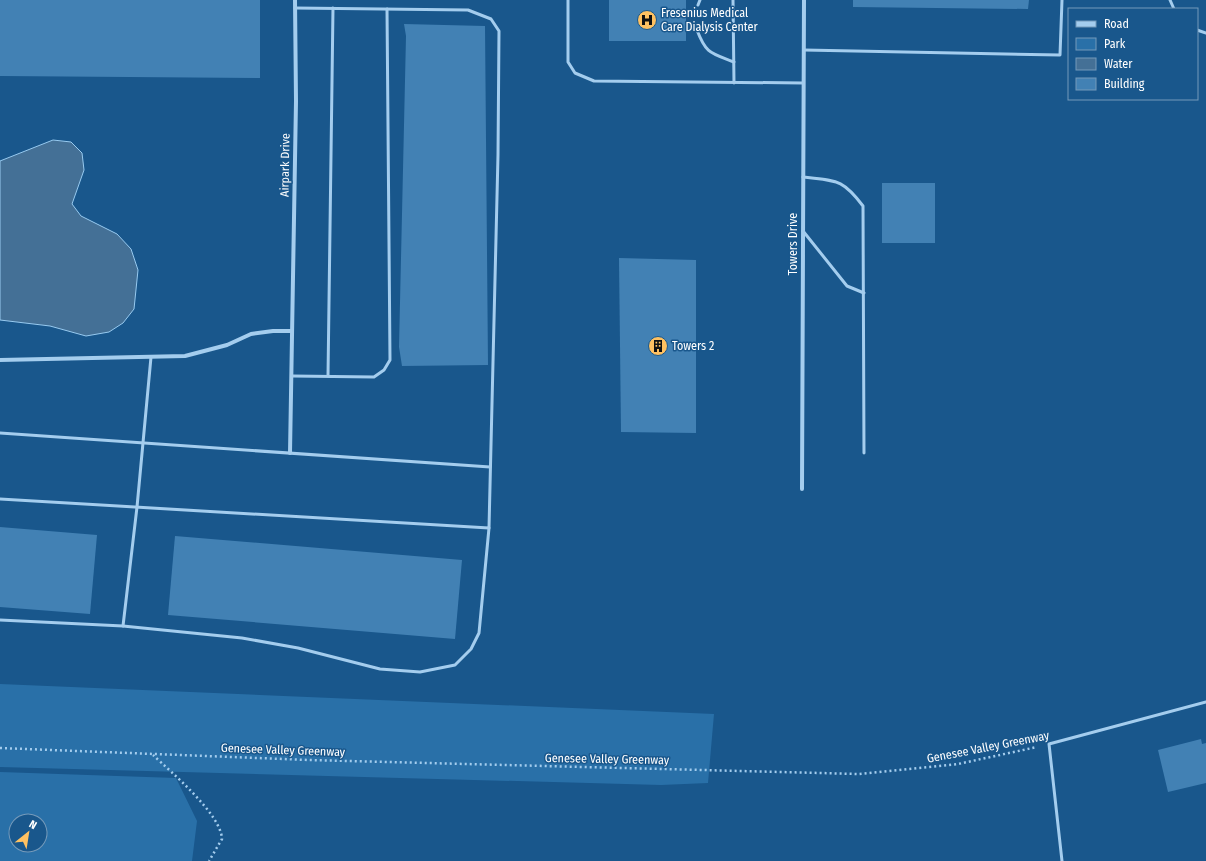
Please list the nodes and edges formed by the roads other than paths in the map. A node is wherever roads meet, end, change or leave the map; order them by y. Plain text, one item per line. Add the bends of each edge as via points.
1 (295, 0) edge
2 (568, 0) edge
3 (700, 0) edge
4 (733, 0) edge
5 (804, 0) edge
6 (1062, 0) edge
7 (698, 5) dead end
8 (295, 8) junction
9 (332, 8) junction
10 (387, 9) junction
11 (697, 30) dead end
12 (804, 50) junction
13 (734, 62) junction
14 (734, 83) junction
15 (803, 84) junction
16 (803, 177) junction
17 (803, 232) junction
18 (864, 293) junction
19 (292, 331) junction
20 (151, 358) junction
21 (0, 360) edge
22 (292, 376) junction
23 (328, 376) junction
24 (0, 433) edge
25 (144, 442) junction
26 (290, 453) junction
27 (864, 453) dead end
28 (490, 466) junction
29 (802, 489) dead end
30 (0, 499) edge
31 (137, 508) junction
32 (488, 528) junction
33 (0, 620) edge
34 (123, 626) junction
35 (1206, 702) edge
36 (1062, 861) edge

1 - 8 street, Airpark Drive
2 - 14 lane via 568,62 574,73 594,80
3 - 7 lane
4 - 13 lane
5 - 12 street, Towers Drive
6 - 12 lane via 1060,55
8 - 9 lane
8 - 19 street, Airpark Drive
9 - 10 lane
9 - 23 lane
10 - 23 lane via 390,360 384,370 374,377
10 - 28 lane via 468,10 491,19 499,31
11 - 13 lane via 703,45 713,54
12 - 15 street, Towers Drive
13 - 14 lane
14 - 15 lane
15 - 16 street, Towers Drive
16 - 17 street, Towers Drive
16 - 18 lane via 835,181 850,189 863,206
17 - 18 lane via 847,286
17 - 29 street, Towers Drive
18 - 27 lane
19 - 20 street via 251,334 227,345 199,353
19 - 22 street, Airpark Drive
20 - 21 street
20 - 25 lane
22 - 23 lane
22 - 26 street, Airpark Drive
24 - 25 lane
25 - 26 lane
25 - 31 lane
26 - 28 lane
28 - 32 lane
30 - 31 lane
31 - 32 lane
31 - 34 lane
32 - 34 lane via 479,632 471,649 455,665 420,672 380,669 298,648 242,638
33 - 34 lane
35 - 36 lane, Genesee Valley Greenway via 1049,744

